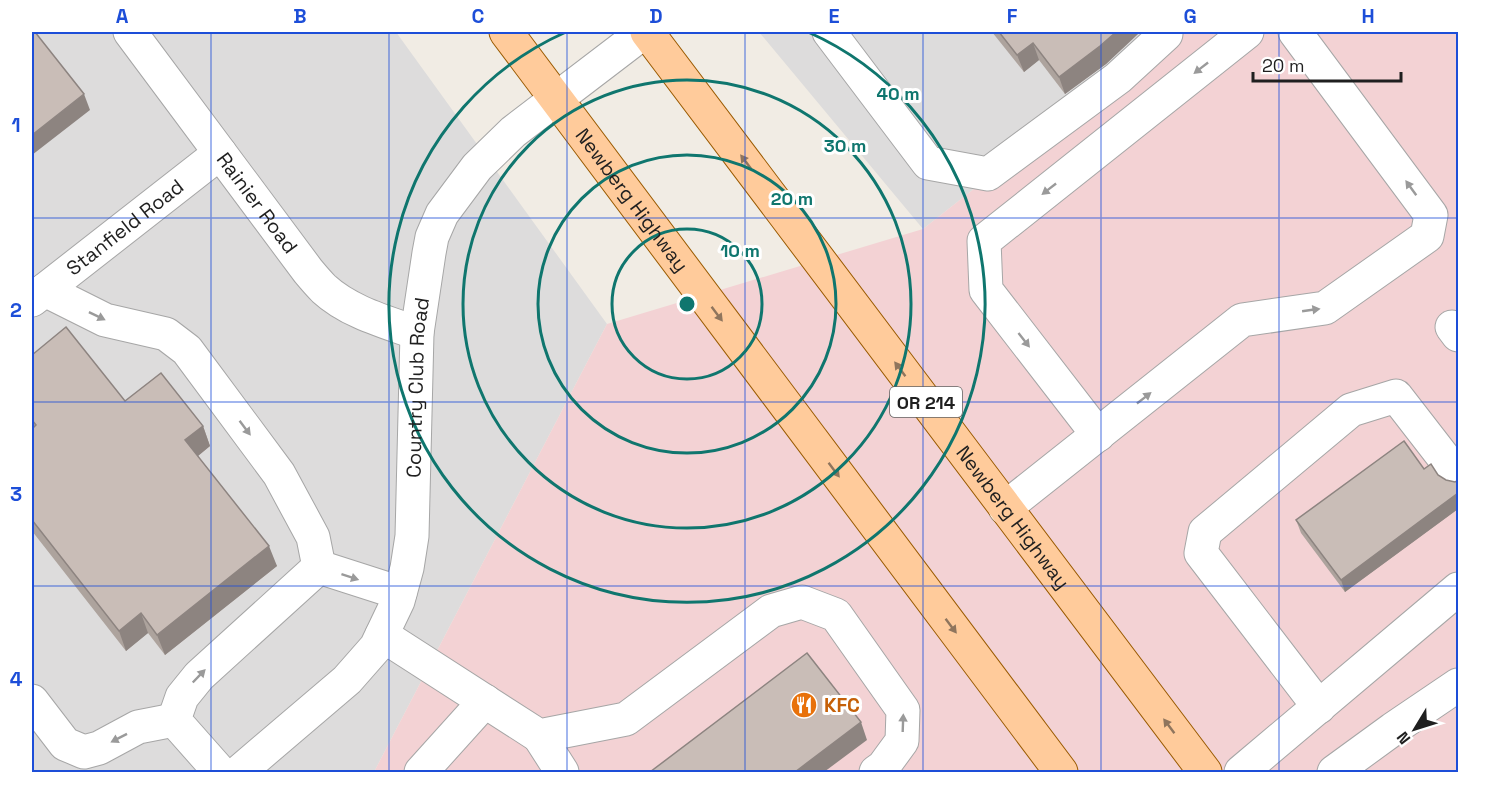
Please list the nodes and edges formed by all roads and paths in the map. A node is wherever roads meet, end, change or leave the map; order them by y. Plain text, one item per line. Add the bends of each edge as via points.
1 (130, 32) edge
2 (506, 32) edge
3 (646, 32) edge
4 (829, 32) edge
5 (1164, 32) edge
6 (1247, 32) edge
7 (1295, 32) edge
8 (556, 99) junction
9 (220, 153) junction
10 (38, 295) edge
11 (417, 333) junction
12 (1098, 435) junction
13 (1458, 476) edge
14 (1005, 508) junction
15 (319, 567) junction
16 (1458, 589) edge
17 (400, 593) junction
18 (382, 635) junction
19 (1458, 685) edge
20 (32, 701) edge
21 (485, 701) junction
22 (1319, 707) junction
23 (174, 720) junction
24 (539, 736) junction
25 (220, 772) edge
26 (239, 772) edge
27 (424, 772) edge
28 (562, 772) edge
29 (876, 772) edge
30 (1061, 772) edge
31 (1205, 772) edge
32 (1241, 772) edge
33 (1334, 772) edge

1 - 9 street, Rainier Road
2 - 8 main road, Newberg Highway
3 - 8 street, Country Club Road
14 -> 3 main road, Newberg Highway / OR 214
4 - 5 street via 928,163 988,174 1118,78
6 -> 12 street via 984,241 986,290
12 -> 7 street via 1242,320 1325,308 1427,236 1431,215
8 - 11 street, Country Club Road via 513,132 477,167 441,214 432,237
8 -> 30 main road, Newberg Highway
9 - 10 street, Stanfield Road
9 - 11 street, Rainier Road via 323,288 369,316
10 -> 15 street via 105,320 166,334 187,350 279,474 313,537
11 - 17 street, Country Club Road via 412,536
12 - 14 street
13 - 22 street via 1396,396 1351,410 1205,532 1201,553
31 -> 14 main road, Newberg Highway / OR 214
15 -> 17 street
23 -> 15 street via 182,696 199,676
16 - 22 street
17 - 18 street, Country Club Road
18 - 21 street
18 - 26 street, Country Club Road via 347,680
19 - 33 street
23 -> 20 street via 138,727 84,752 65,744
21 - 24 street
21 - 27 street
22 - 32 street
23 - 25 street
24 - 28 street
29 -> 24 street via 902,741 903,710 836,615 802,602 771,611 626,718

